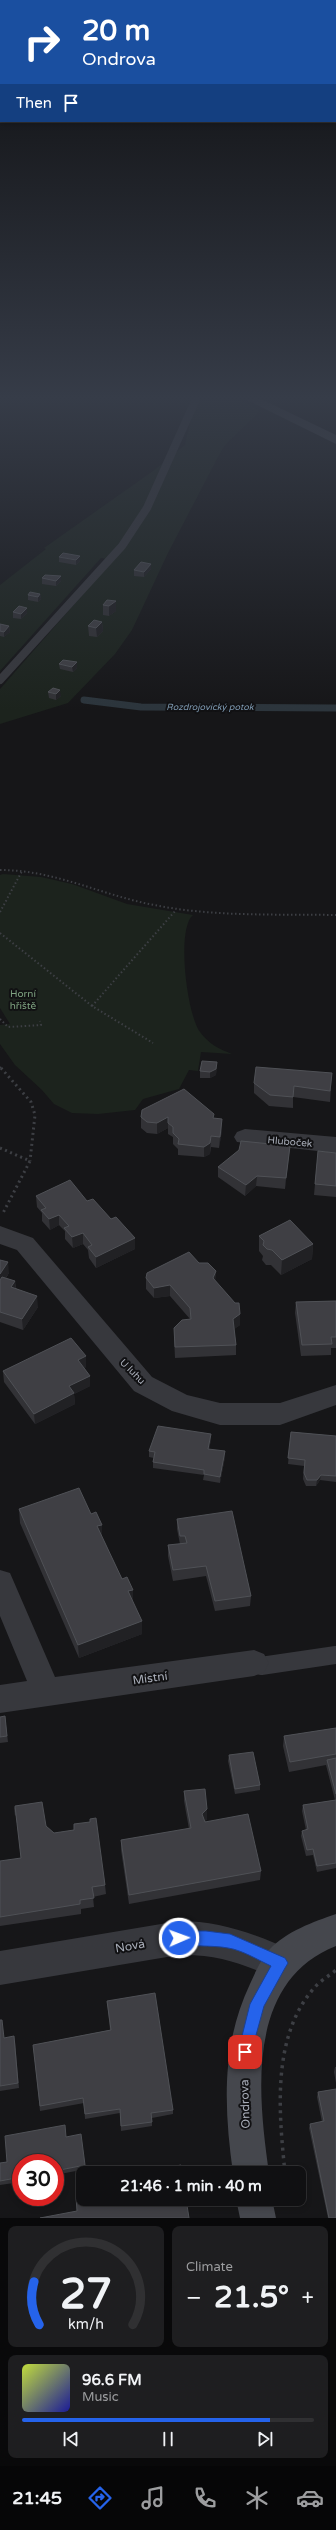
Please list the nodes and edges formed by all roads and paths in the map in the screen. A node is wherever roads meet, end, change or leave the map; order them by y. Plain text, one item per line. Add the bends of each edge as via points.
1 (149, 503) edge
2 (0, 680) edge
3 (0, 870) edge
4 (22, 871) junction
5 (176, 910) junction
6 (0, 912) edge
7 (336, 915) edge
8 (0, 933) edge
9 (92, 1006) junction
10 (0, 1019) edge
11 (40, 1021) dead end
12 (153, 1044) dead end
13 (0, 1067) edge
14 (244, 1137) dead end
15 (336, 1145) edge
16 (0, 1148) edge
17 (30, 1161) junction
18 (0, 1219) edge
19 (0, 1235) edge
20 (336, 1396) edge
21 (0, 1582) edge
22 (336, 1655) edge
23 (254, 1663) joint
24 (46, 1692) junction
25 (0, 1699) edge
26 (336, 1930) edge
27 (281, 1963) junction
28 (0, 1968) edge
29 (336, 1970) edge
30 (249, 2166) edge
31 (284, 2166) edge
32 (255, 2206) edge
33 (258, 2218) edge

1 - 2 lane via 122,546
3 - 4 path
4 - 5 path via 70,879 150,905
4 - 6 path
5 - 7 path
5 - 9 path
8 - 9 path
9 - 12 path
10 - 11 path via 8,1027 41,1025
13 - 17 path via 31,1102 35,1115
14 - 15 street, Hluboček
16 - 17 path
17 - 18 path
19 - 20 street, U luhu via 25,1244 143,1384 181,1404 220,1414 280,1414
21 - 24 street
22 - 23 lane via 261,1666
23 - 24 street, Místní
24 - 25 street, Místní
26 - 27 street, Ondrova via 312,1940
27 - 28 street, Nová via 236,1943 197,1937
27 - 30 street, Ondrova via 257,2004 245,2052 243,2087
29 - 31 path via 328,1975 305,2002 284,2052 280,2126
32 - 33 street

